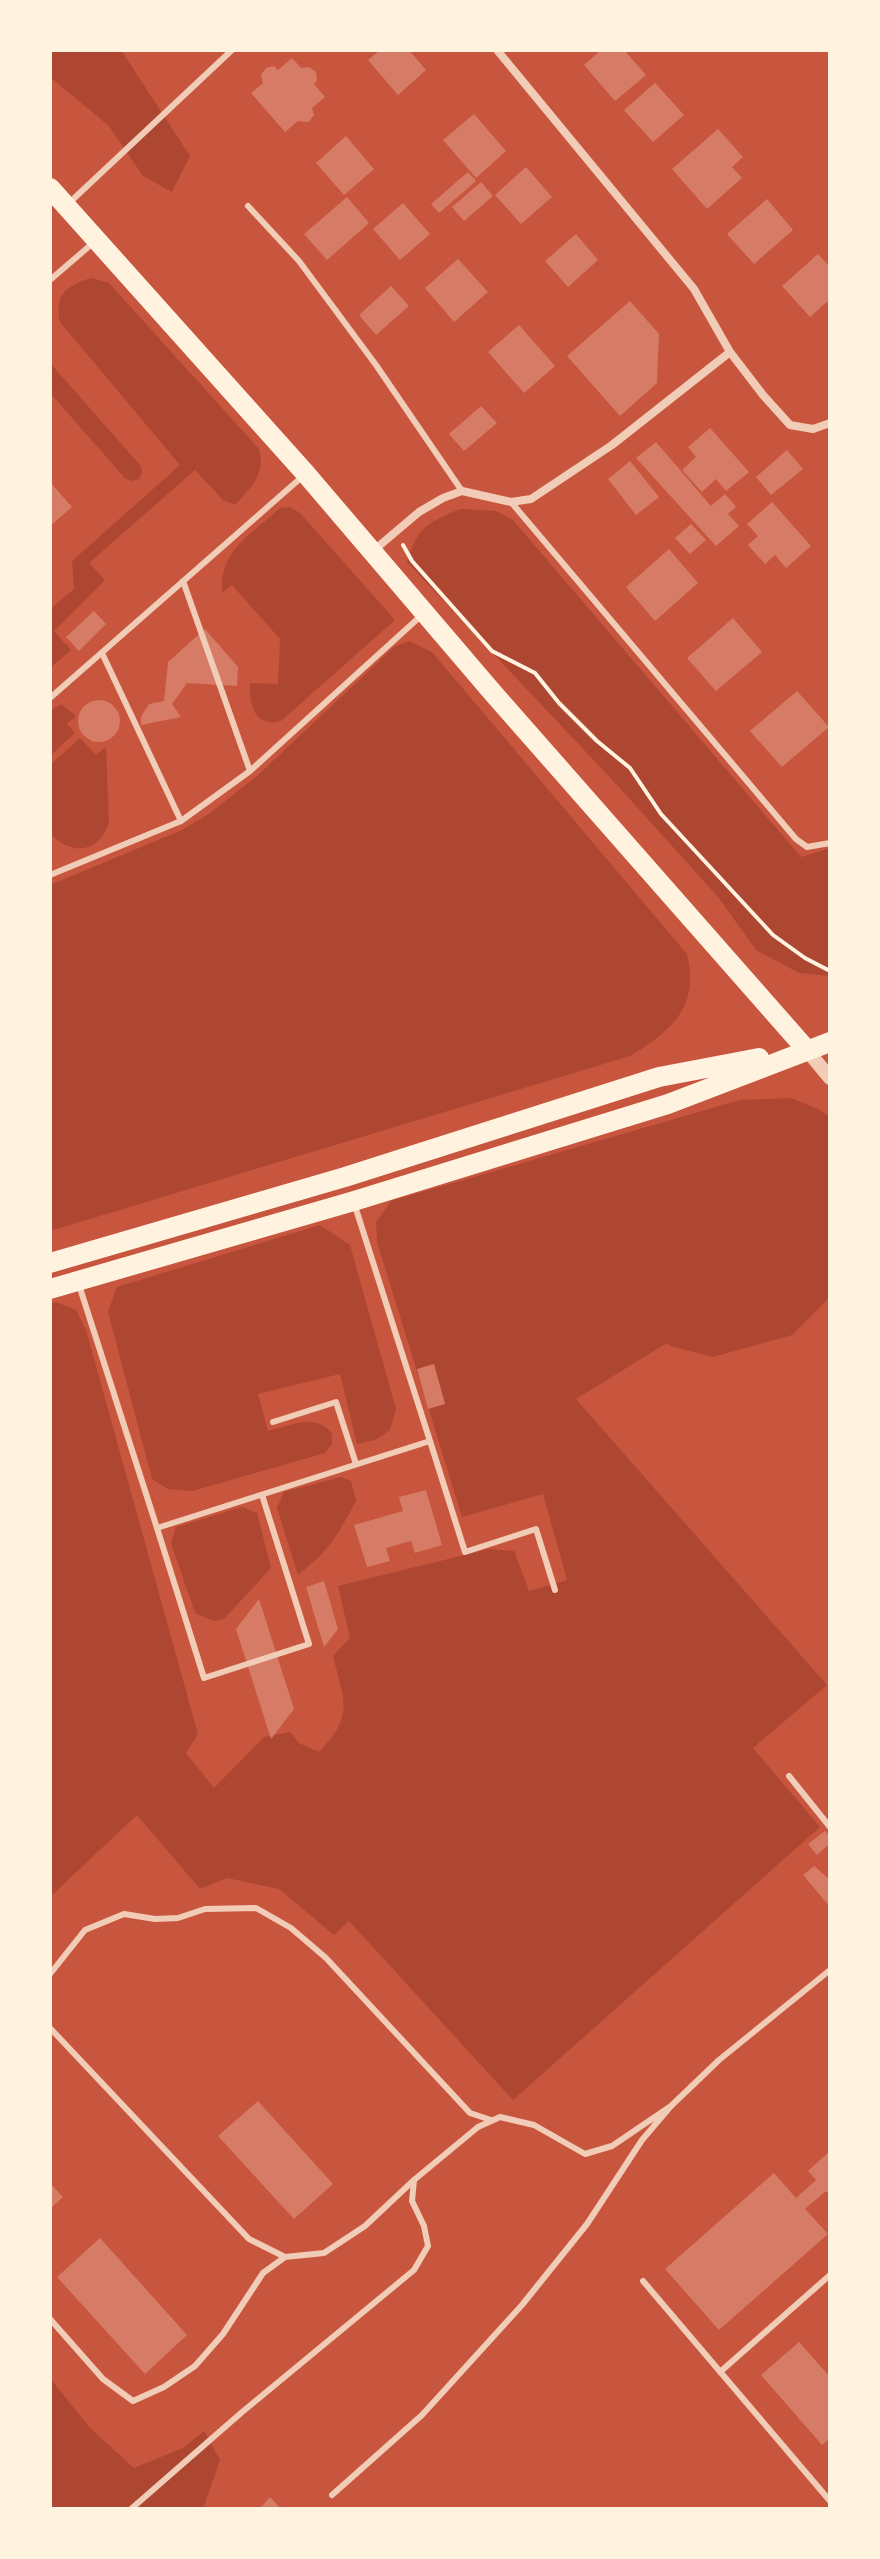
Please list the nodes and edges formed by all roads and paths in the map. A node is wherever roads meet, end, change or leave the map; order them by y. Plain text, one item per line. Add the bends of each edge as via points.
1 (232, 50) edge
2 (497, 50) edge
3 (50, 188) edge
4 (66, 206) junction
5 (248, 206) dead end
6 (96, 240) junction
7 (50, 280) edge
8 (730, 352) junction
9 (830, 423) edge
10 (306, 474) junction
11 (462, 491) junction
12 (511, 502) junction
13 (394, 532) junction
14 (373, 552) junction
15 (183, 581) junction
16 (424, 613) junction
17 (102, 653) junction
18 (50, 698) edge
19 (250, 771) junction
20 (181, 821) junction
21 (830, 843) edge
22 (50, 875) edge
23 (830, 971) edge
24 (830, 1042) edge
25 (806, 1049) junction
26 (830, 1078) edge
27 (354, 1201) junction
28 (50, 1263) edge
29 (78, 1281) junction
30 (50, 1289) edge
31 (273, 1422) dead end
32 (430, 1441) junction
33 (356, 1464) junction
34 (262, 1495) junction
35 (157, 1528) junction
36 (555, 1590) dead end
37 (789, 1776) dead end
38 (830, 1827) edge
39 (830, 1970) edge
40 (50, 1974) edge
41 (50, 2028) edge
42 (671, 2106) junction
43 (492, 2121) junction
44 (414, 2180) junction
45 (285, 2257) junction
46 (830, 2275) edge
47 (643, 2281) dead end
48 (50, 2319) edge
49 (720, 2372) junction
50 (332, 2495) dead end
51 (830, 2501) edge
52 (131, 2509) edge

1 - 4 lane
2 - 8 street via 694,289
3 - 4 main road
4 - 6 main road
5 - 11 lane via 299,261
6 - 7 lane
6 - 10 main road
8 - 9 street via 790,425 813,429
8 - 12 street via 612,445 531,499
10 - 14 main road
10 - 15 lane
11 - 12 street
11 - 13 street via 419,512
12 - 21 lane via 796,839 807,847
13 - 14 street
13 - 23 path via 412,561 492,651 535,673 569,713 630,768 661,814 773,935
14 - 16 main road
15 - 17 lane
15 - 19 lane
16 - 19 lane
16 - 25 main road
17 - 18 lane
17 - 20 lane
19 - 20 lane
20 - 22 lane
24 - 25 main road
25 - 26 street
25 - 27 main road via 668,1104
25 - 28 main road via 659,1077
27 - 29 main road
27 - 32 lane
29 - 30 main road
29 - 35 lane
31 - 33 lane via 336,1402
32 - 33 lane
32 - 36 lane via 465,1552 536,1529
33 - 34 lane
34 - 35 lane
34 - 35 lane via 309,1644 204,1678
37 - 38 lane
39 - 42 lane
40 - 43 lane via 85,1930 124,1914 178,1918 205,1909 256,1908 291,1928 326,1958 470,2113
41 - 45 lane via 249,2239
42 - 43 lane via 612,2146 585,2154 534,2125 500,2117
42 - 50 lane via 522,2305 422,2415
43 - 44 lane
44 - 45 lane via 365,2226 324,2253
44 - 52 lane via 412,2201 428,2246 414,2270
45 - 48 lane via 263,2273 195,2366 133,2401 103,2379
46 - 49 lane
47 - 49 lane
49 - 51 lane

